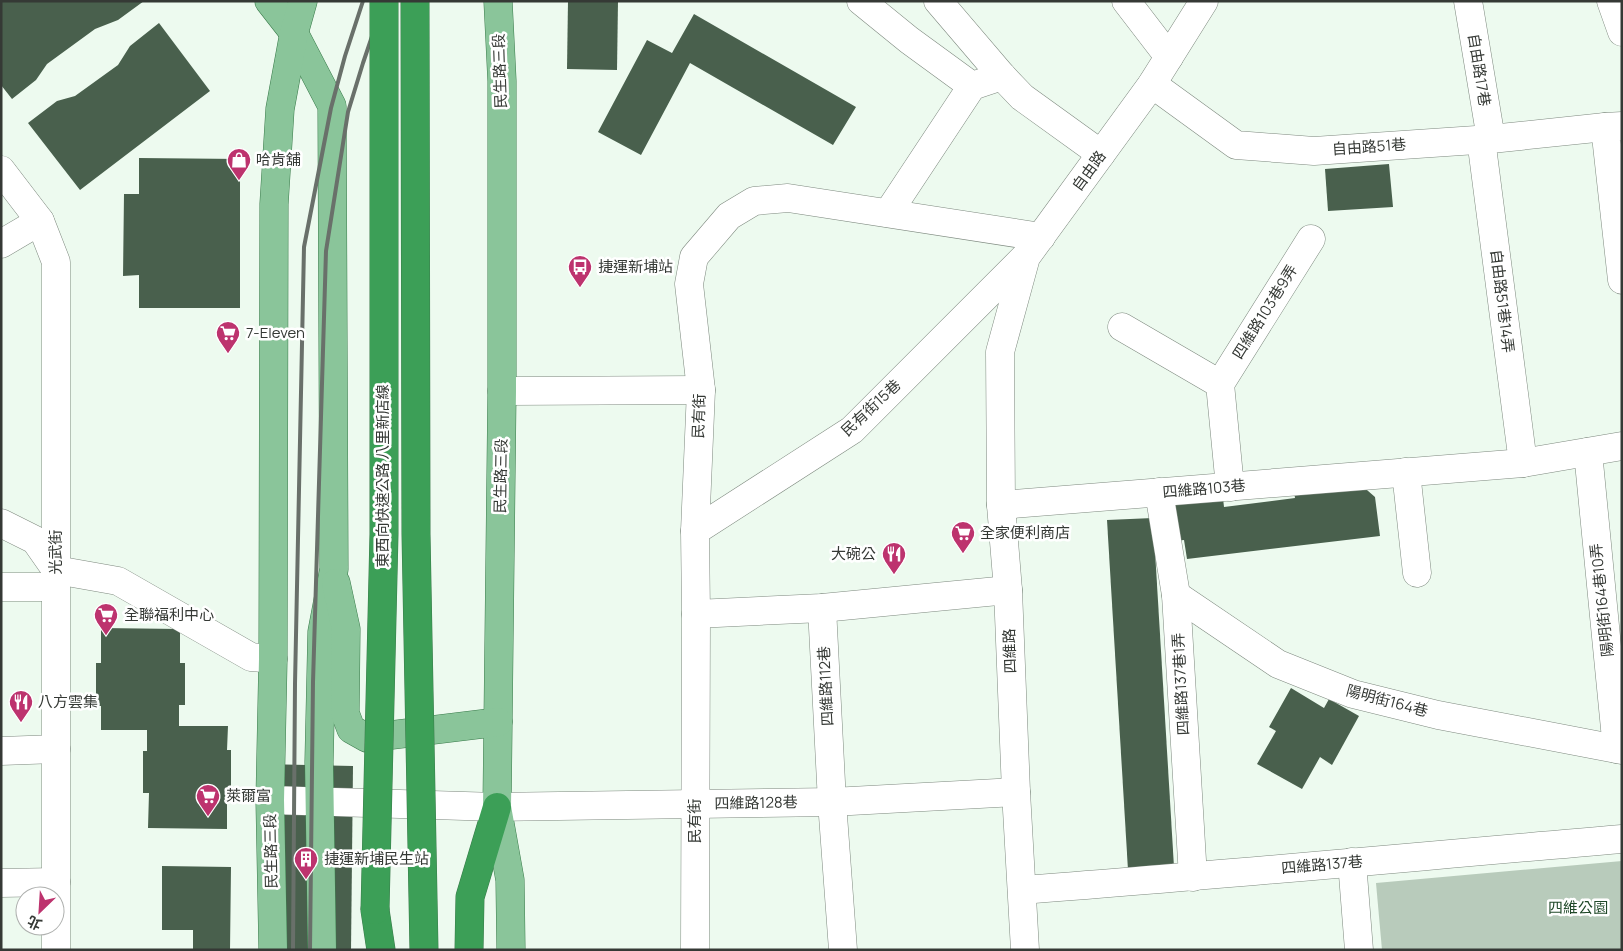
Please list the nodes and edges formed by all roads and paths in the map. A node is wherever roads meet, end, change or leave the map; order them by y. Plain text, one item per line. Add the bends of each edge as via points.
1 (269, 1) edge
2 (303, 1) edge
3 (384, 1) edge
4 (415, 1) edge
5 (498, 1) edge
6 (861, 1) edge
7 (938, 1) edge
8 (1126, 1) edge
9 (1204, 1) edge
10 (1468, 1) edge
11 (1612, 1) edge
12 (1622, 32) edge
13 (294, 33) junction
14 (1169, 57) junction
15 (1002, 76) junction
16 (1152, 84) junction
17 (972, 86) junction
18 (1614, 126) edge
19 (1486, 139) junction
20 (1101, 154) junction
21 (1, 170) edge
22 (888, 213) junction
23 (40, 221) junction
24 (1311, 239) dead end
25 (1, 244) edge
26 (1033, 247) junction
27 (1622, 280) edge
28 (1122, 327) dead end
29 (1000, 352) joint
30 (1220, 384) junction
31 (701, 390) junction
32 (502, 391) junction
33 (1622, 446) edge
34 (1588, 452) junction
35 (1523, 463) junction
36 (1406, 472) junction
37 (1230, 487) junction
38 (1159, 492) junction
39 (1002, 505) junction
40 (1, 523) edge
41 (695, 531) junction
42 (334, 569) junction
43 (1417, 573) dead end
44 (55, 578) junction
45 (1, 587) edge
46 (1008, 590) junction
47 (1176, 595) junction
48 (822, 608) junction
49 (696, 614) junction
50 (273, 659) junction
51 (498, 722) junction
52 (56, 749) junction
53 (1619, 749) edge
54 (1, 751) edge
55 (1016, 792) junction
56 (270, 800) junction
57 (320, 801) junction
58 (832, 802) junction
59 (695, 804) junction
60 (497, 807) junction
61 (1622, 839) edge
62 (1352, 862) junction
63 (1193, 878) junction
64 (56, 882) junction
65 (1, 883) edge
66 (1022, 890) junction
67 (375, 910) junction
68 (422, 910) junction
69 (56, 950) edge
70 (272, 950) edge
71 (322, 950) edge
72 (373, 950) edge
73 (381, 950) edge
74 (419, 950) edge
75 (424, 950) edge
76 (469, 950) edge
77 (510, 950) edge
78 (695, 950) edge
79 (843, 950) edge
80 (1026, 950) edge
81 (1359, 950) edge

1 - 13 main road
2 - 13 main road, 民生路三段
3 - 67 highway, 東西向快速公路 八里新店線, bridge via 384,534
4 - 68 highway, bridge via 416,534
5 - 32 main road, 民生路三段 via 502,81
6 - 17 street
7 - 15 street
8 - 14 street
9 - 14 street, 自由路
10 - 19 street, 自由路17巷
11 - 12 street
13 - 42 main road via 332,106
13 - 50 main road, 民生路三段 via 280,109 274,204
14 - 16 street, 自由路
15 - 17 street
15 - 20 street via 1022,96
16 - 19 street, 自由路51巷 via 1236,145 1314,151
16 - 20 street, 自由路
17 - 22 street
18 - 19 street, 自由路51巷
18 - 27 street
19 - 35 street, 自由路51巷14弄
20 - 26 street, 自由路
21 - 23 street, 光武街
22 - 26 street, 民有街
22 - 31 street, 民有街 via 788,198 754,200 730,216 694,257 689,284
23 - 25 street
23 - 44 street, 光武街 via 56,262
24 - 30 street, 四維路103巷9弄
26 - 29 street, 自由路
26 - 41 street, 民有街15巷 via 852,430
28 - 30 street
29 - 39 street, 四維路
30 - 37 street
31 - 32 street
31 - 41 street, 民有街
32 - 51 main road, 民生路三段
33 - 34 street, 四維路103巷
34 - 35 street, 四維路103巷
34 - 53 street, 陽明街164巷10弄
35 - 36 street, 四維路103巷
36 - 37 street, 四維路103巷
36 - 43 street
37 - 38 street, 四維路103巷
38 - 39 street, 四維路103巷
38 - 47 street, 四維路137巷1弄
39 - 46 street, 四維路
40 - 44 street via 35,540
41 - 49 street, 民有街
42 - 51 main road via 346,629 345,714 350,729 367,738
42 - 57 main road via 322,632
44 - 45 street
44 - 50 street via 118,581 251,657
44 - 52 street, 光武街
46 - 48 street
46 - 55 street, 四維路
47 - 53 street, 陽明街164巷 via 1278,664 1353,694 1438,715
47 - 63 street, 四維路137巷1弄
48 - 49 street
48 - 58 street, 四維路112巷
49 - 59 street, 民有街
50 - 56 main road, 民生路三段
51 - 60 main road, 民生路三段
52 - 54 street
52 - 64 street, 光武街
55 - 58 street, 四維路128巷
55 - 66 street, 四維路
56 - 57 street, 四維路128巷
56 - 70 main road, 民生路三段
57 - 60 street, 四維路128巷
57 - 71 main road
58 - 59 street, 四維路128巷
58 - 79 street, 四維路112巷
59 - 60 street, 四維路128巷
59 - 78 street, 民有街
60 - 76 highway via 470,897
60 - 77 main road, 民生路三段 via 510,880
61 - 62 street, 四維路137巷
62 - 63 street, 四維路137巷
62 - 81 street
63 - 66 street, 四維路137巷
64 - 65 street
64 - 69 street, 光武街
66 - 80 street, 四維路
67 - 72 highway, 東西向快速公路 八里新店線
67 - 73 highway
68 - 74 highway, bridge
68 - 75 highway, bridge

